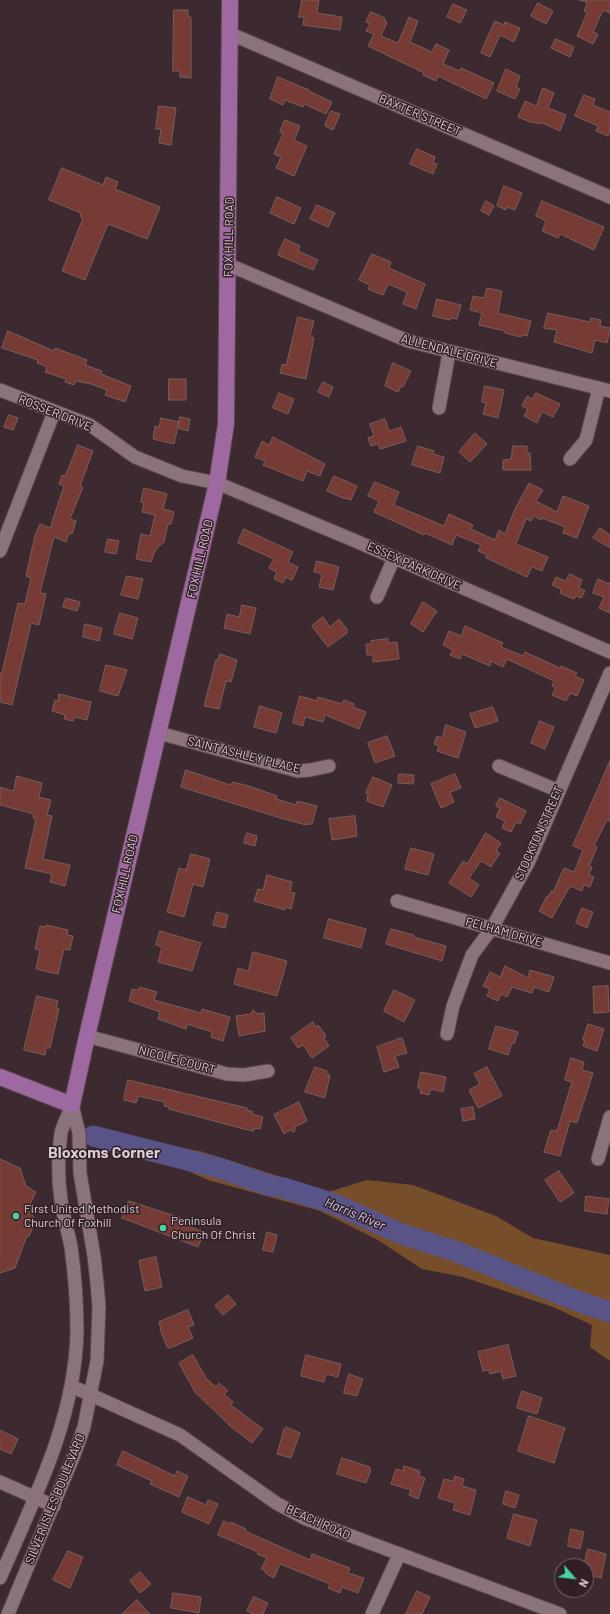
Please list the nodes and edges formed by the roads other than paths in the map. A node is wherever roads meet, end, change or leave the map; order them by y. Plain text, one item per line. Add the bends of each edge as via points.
1 (230, 0) edge
2 (230, 34) junction
3 (610, 197) edge
4 (228, 265) junction
5 (449, 353) junction
6 (0, 390) edge
7 (604, 390) edge
8 (439, 408) dead end
9 (54, 412) junction
10 (570, 459) dead end
11 (217, 483) junction
12 (0, 551) edge
13 (394, 558) junction
14 (377, 597) dead end
15 (610, 652) edge
16 (610, 673) edge
17 (159, 733) junction
18 (328, 766) dead end
19 (499, 766) dead end
20 (558, 791) junction
21 (397, 901) dead end
22 (492, 928) junction
23 (610, 963) edge
24 (447, 1034) dead end
25 (87, 1036) junction
26 (268, 1071) dead end
27 (0, 1077) edge
28 (72, 1105) junction
29 (610, 1117) edge
30 (598, 1159) dead end
31 (71, 1386) junction
32 (91, 1395) junction
33 (0, 1482) edge
34 (35, 1498) junction
35 (54, 1506) junction
36 (399, 1555) junction
37 (0, 1578) edge
38 (555, 1613) edge
39 (8, 1614) edge
40 (372, 1614) edge

1 - 2 main road, FOX HILL ROAD
2 - 3 street, BAXTER STREET
2 - 4 main road, FOX HILL ROAD
4 - 5 street, ALLENDALE DRIVE via 408,341
4 - 11 main road, FOX HILL ROAD via 226,424
5 - 7 street, ALLENDALE DRIVE
5 - 8 street
6 - 9 street, ROSSER DRIVE
7 - 10 street via 586,440
9 - 11 street, ROSSER DRIVE via 90,425 135,457 182,476
9 - 12 street
11 - 13 street, ESSEX PARK DRIVE
11 - 17 main road, FOX HILL ROAD
13 - 14 street
13 - 15 street, ESSEX PARK DRIVE
16 - 20 street, STOCKTON STREET
17 - 18 street, SAINT ASHLEY PLACE via 298,770
17 - 25 main road, FOX HILL ROAD
19 - 20 street
20 - 22 street, STOCKTON STREET via 529,861
21 - 22 street, PELHAM DRIVE
22 - 23 street, PELHAM DRIVE
22 - 24 street, STOCKTON STREET via 472,955 453,1006
25 - 26 street, NICOLE COURT via 227,1074 244,1075
25 - 28 main road, FOX HILL ROAD
27 - 28 main road
28 - 31 street, SILVER ISLES BOULEVARD via 62,1132 60,1153 61,1200 70,1246 77,1309 76,1355
28 - 32 street, SILVER ISLES BOULEVARD via 79,1133 80,1173 98,1295 98,1334
29 - 30 street
31 - 32 street, BEACH ROAD
31 - 34 street, SILVER ISLES BOULEVARD via 57,1442
32 - 35 street, SILVER ISLES BOULEVARD via 77,1448
32 - 36 street, BEACH ROAD via 180,1435 276,1503 306,1519
33 - 34 street
34 - 35 street
34 - 37 street, SILVER ISLES BOULEVARD
35 - 39 street, SILVER ISLES BOULEVARD
36 - 38 street, BEACH ROAD
36 - 40 street

